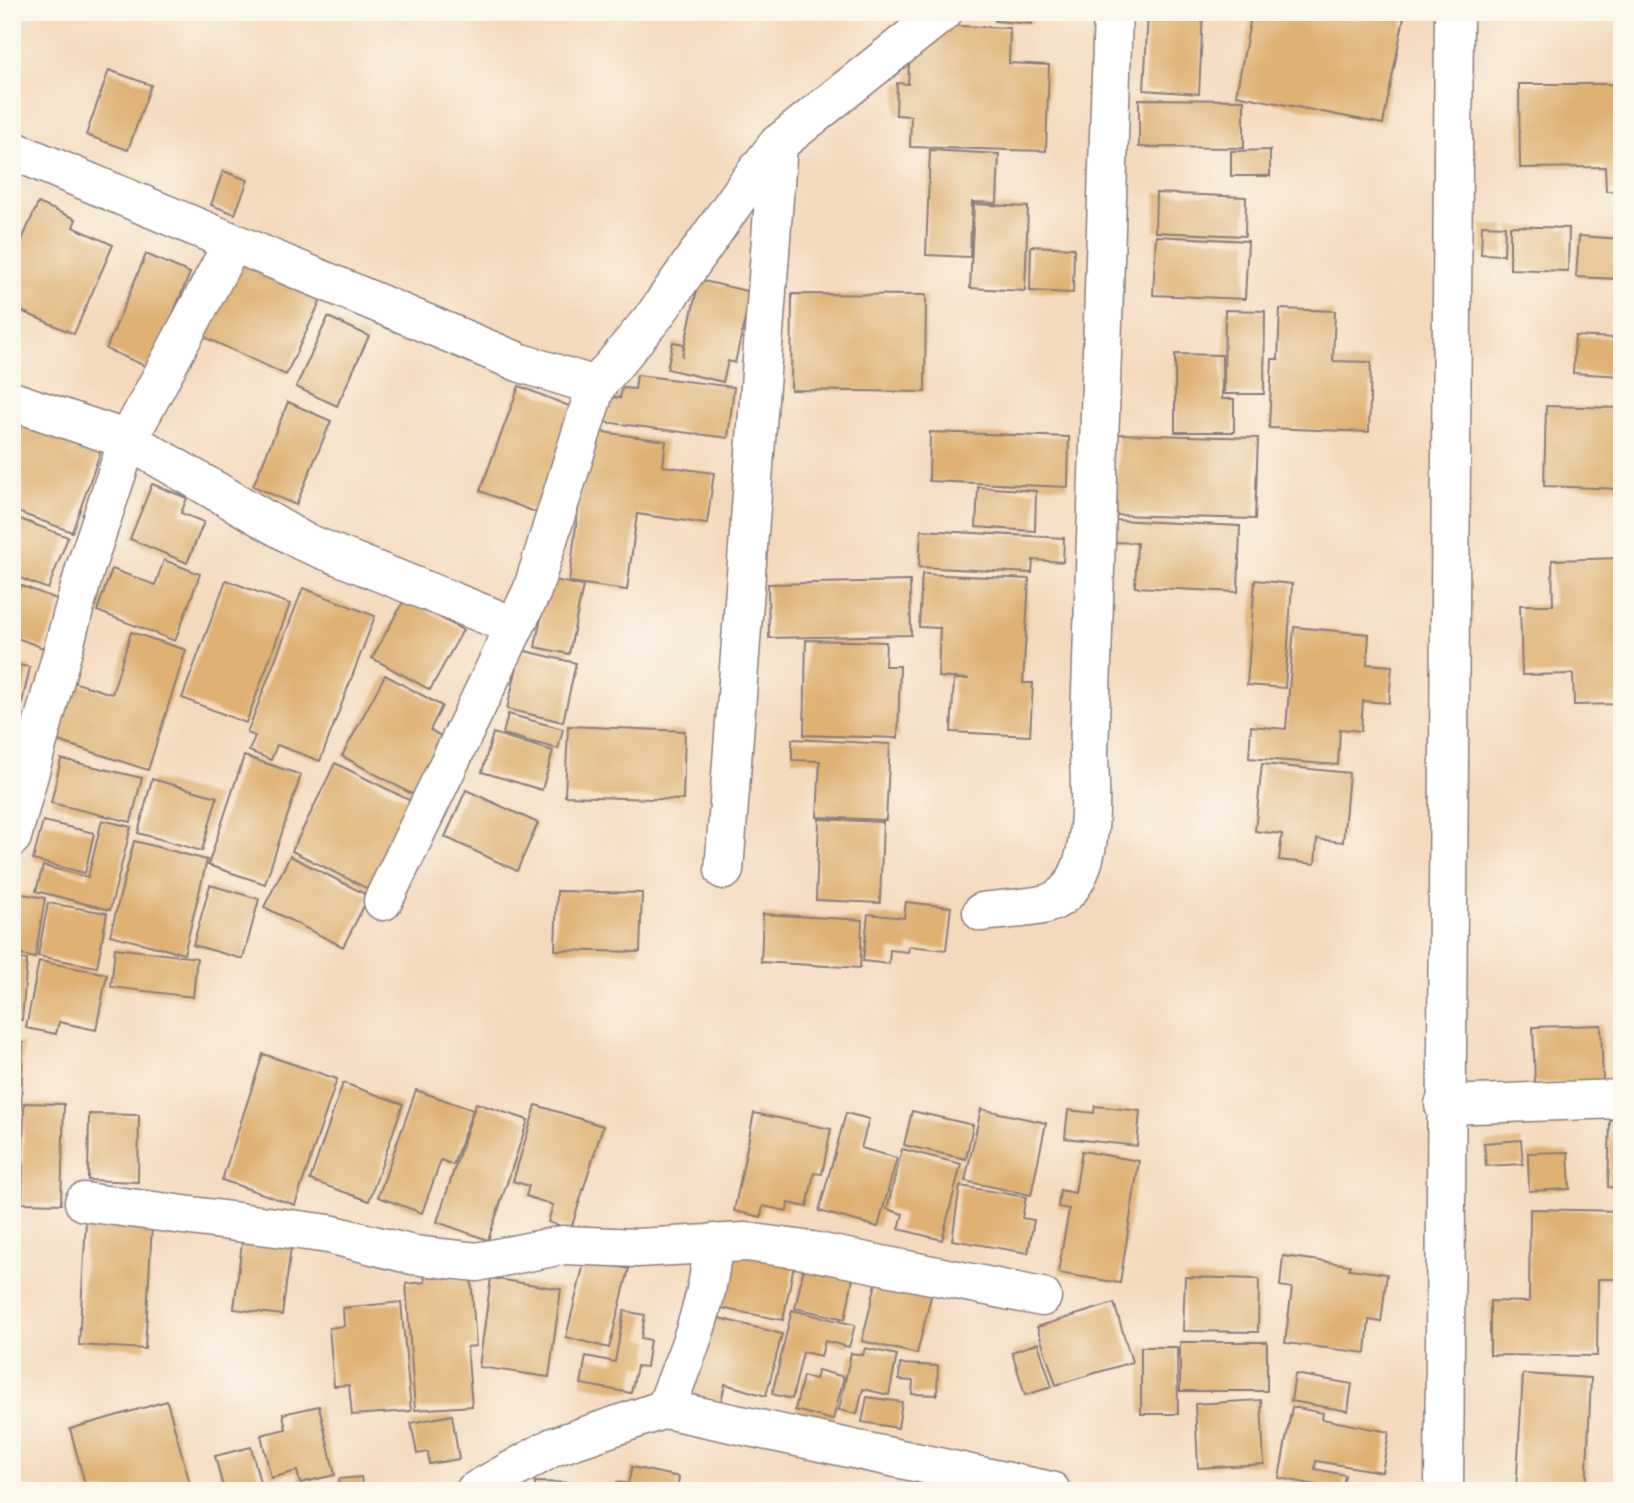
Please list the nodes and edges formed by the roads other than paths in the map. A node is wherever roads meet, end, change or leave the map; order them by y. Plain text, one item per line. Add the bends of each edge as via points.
1 (943, 12) edge
2 (1112, 12) edge
3 (1454, 12) edge
4 (778, 144) junction
5 (12, 150) edge
6 (232, 244) junction
7 (596, 386) junction
8 (15, 411) edge
9 (128, 440) junction
10 (514, 626) junction
11 (12, 837) edge
12 (724, 870) dead end
13 (383, 901) dead end
14 (982, 912) dead end
15 (1622, 1099) edge
16 (1444, 1105) junction
17 (84, 1202) dead end
18 (713, 1243) junction
19 (1042, 1297) dead end
20 (665, 1409) junction
21 (475, 1491) edge
22 (1051, 1491) edge
23 (1444, 1491) edge

1 - 4 street
2 - 14 street via 1090,727 1091,826 1074,884 1063,896 1047,904
3 - 16 street
4 - 7 street via 656,314
4 - 12 street
5 - 6 street
6 - 7 street via 521,363
6 - 9 street
7 - 10 street via 532,591
8 - 9 street
9 - 10 street via 302,541
9 - 11 street via 85,569
10 - 13 street
15 - 16 street
16 - 23 street
17 - 18 street via 315,1232 413,1255 477,1262 562,1245 637,1248
18 - 19 street via 746,1242 812,1251
18 - 20 street via 694,1338
20 - 21 street via 553,1447
20 - 22 street

